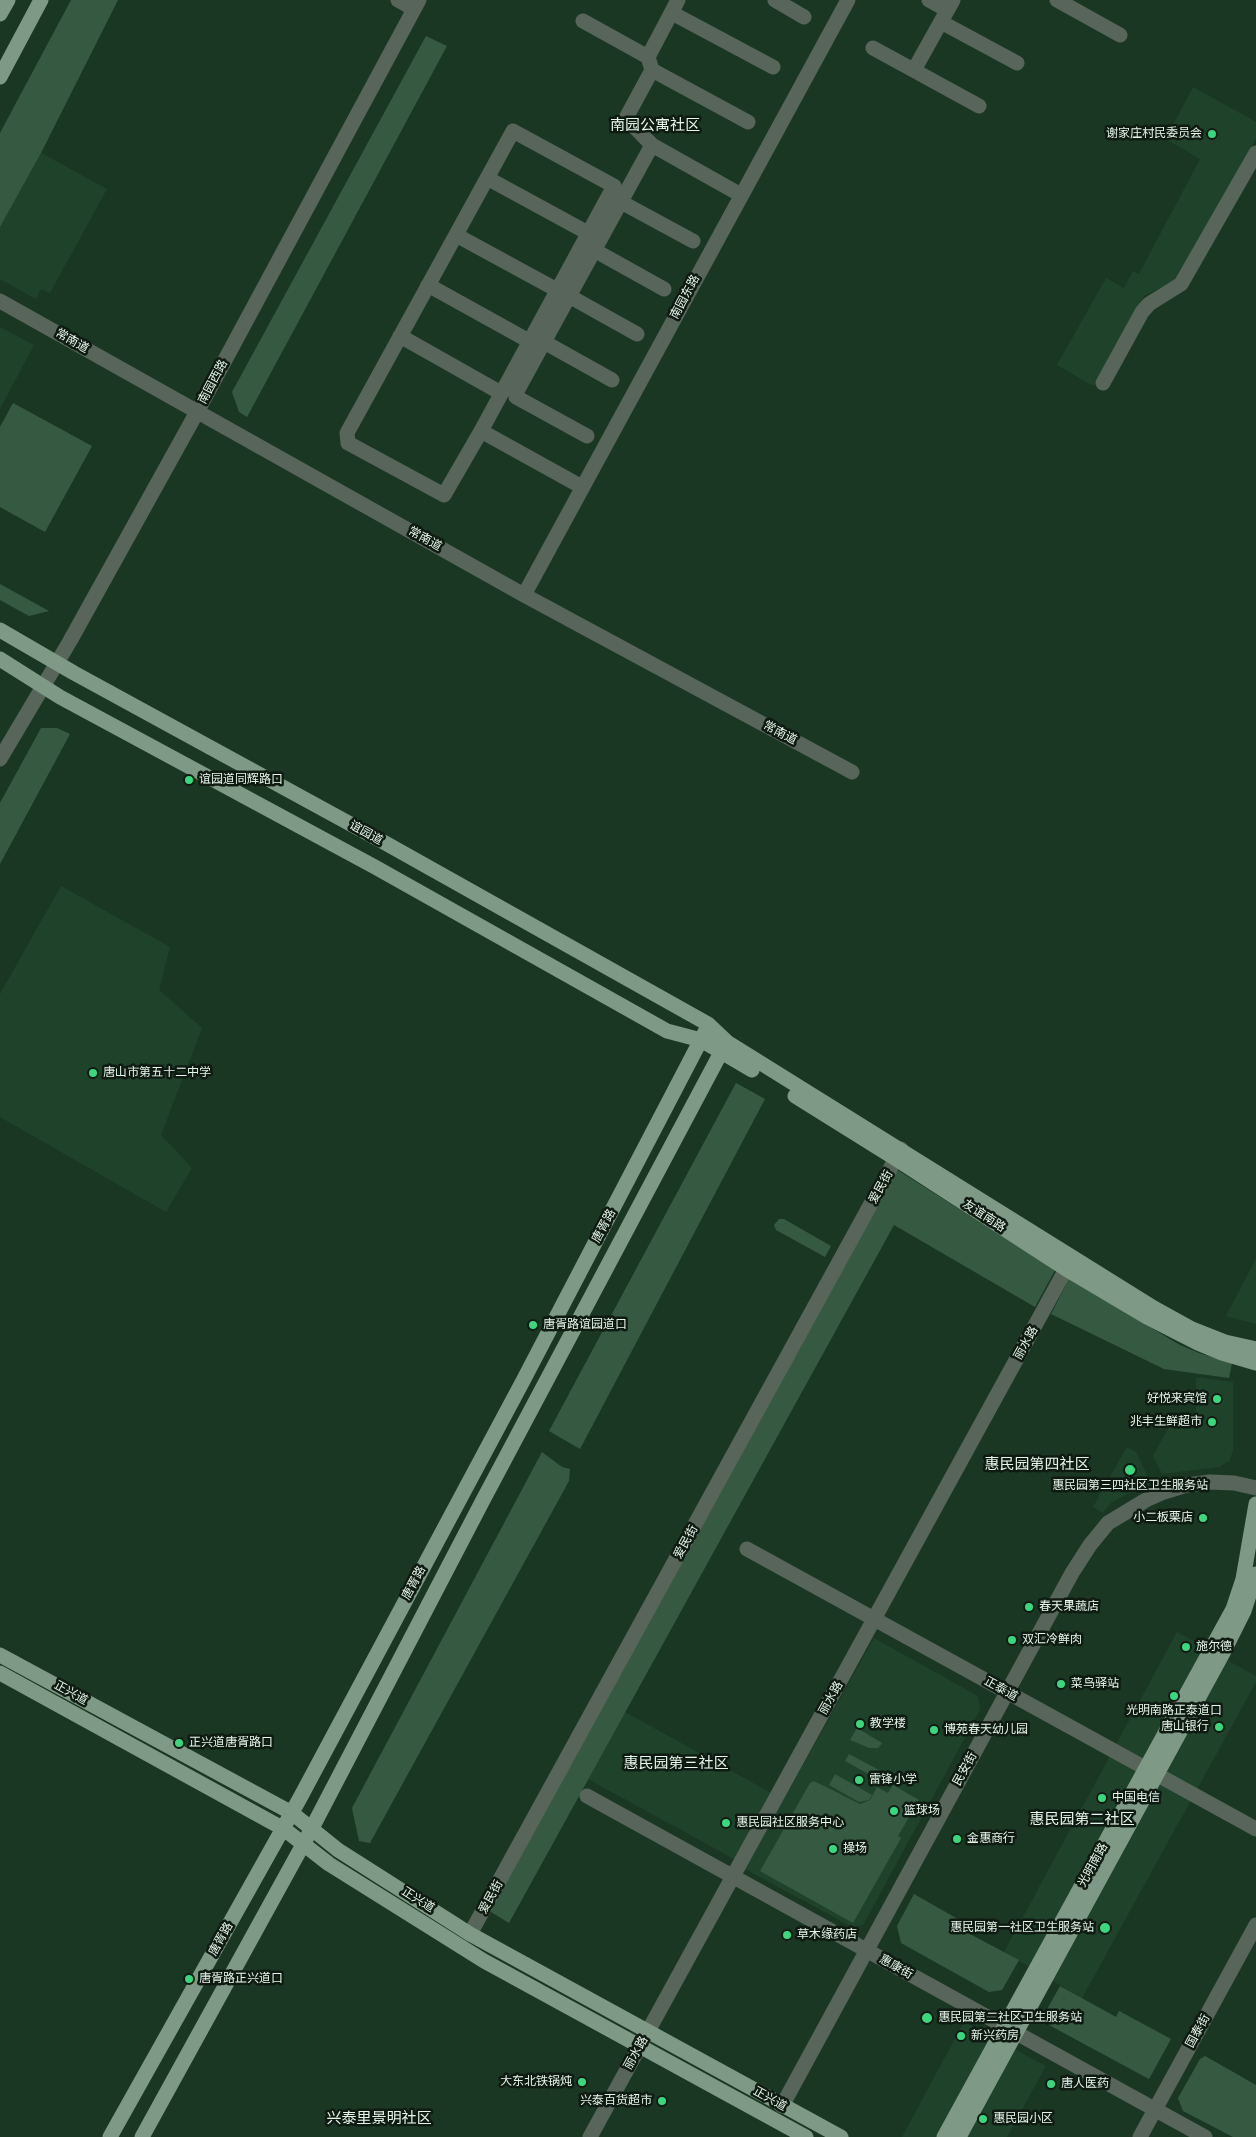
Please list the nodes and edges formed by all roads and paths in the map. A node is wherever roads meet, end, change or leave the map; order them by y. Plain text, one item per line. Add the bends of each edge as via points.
1 (8, 0) edge
2 (41, 0) edge
3 (398, 0) edge
4 (774, 0) edge
5 (848, 0) edge
6 (929, 0) edge
7 (1057, 0) edge
8 (677, 3) edge
9 (416, 4) edge
10 (947, 10) edge
11 (0, 14) edge
12 (804, 16) dead end
13 (583, 21) dead end
14 (1120, 35) dead end
15 (873, 48) dead end
16 (650, 63) junction
17 (1017, 63) dead end
18 (773, 67) dead end
19 (914, 70) junction
20 (0, 76) edge
21 (979, 106) dead end
22 (748, 122) dead end
23 (652, 145) junction
24 (1256, 154) edge
25 (487, 178) junction
26 (741, 195) junction
27 (621, 202) junction
28 (588, 233) junction
29 (456, 235) junction
30 (693, 241) dead end
31 (594, 250) junction
32 (428, 285) junction
33 (664, 289) dead end
34 (563, 293) junction
35 (0, 301) edge
36 (637, 334) dead end
37 (400, 336) junction
38 (536, 341) junction
39 (612, 380) dead end
40 (1103, 383) dead end
41 (501, 393) junction
42 (197, 412) junction
43 (481, 431) junction
44 (587, 436) dead end
45 (582, 487) junction
46 (524, 595) junction
47 (0, 630) edge
48 (0, 659) edge
49 (57, 663) junction
50 (43, 685) junction
51 (0, 759) edge
52 (852, 772) dead end
53 (708, 1024) junction
54 (701, 1040) junction
55 (724, 1047) junction
56 (899, 1154) junction
57 (1069, 1264) junction
58 (1256, 1349) edge
59 (1256, 1362) edge
60 (1256, 1488) edge
61 (1256, 1504) edge
62 (746, 1549) dead end
63 (1256, 1574) edge
64 (874, 1618) junction
65 (0, 1655) edge
66 (0, 1673) edge
67 (1008, 1692) junction
68 (1152, 1772) junction
69 (587, 1796) dead end
70 (292, 1813) junction
71 (284, 1829) junction
72 (1256, 1829) edge
73 (311, 1830) junction
74 (303, 1844) junction
75 (733, 1876) junction
76 (1256, 1926) edge
77 (470, 1934) junction
78 (867, 1951) junction
79 (1010, 2030) junction
80 (648, 2032) junction
81 (640, 2046) junction
82 (782, 2106) junction
83 (1155, 2110) junction
84 (110, 2137) edge
85 (142, 2137) edge
86 (590, 2137) edge
87 (806, 2137) edge
88 (841, 2137) edge
89 (944, 2137) edge
90 (959, 2137) edge
91 (1140, 2137) edge
92 (1205, 2137) edge

1 - 11 main road
2 - 20 main road
3 - 9 street
4 - 12 street
5 - 26 street, 南园东路
6 - 10 street
7 - 14 street
8 - 16 street
8 - 18 street
9 - 42 street, 南园西路
10 - 17 street
10 - 19 street
13 - 16 street
15 - 19 street
16 - 22 street
16 - 23 street via 626,118
19 - 21 street
23 - 26 street
23 - 27 street
24 - 40 street via 1181,284 1142,312
25 - 28 street
25 - 28 street via 513,131 597,176 614,186
25 - 29 street
26 - 45 street, 南园东路
27 - 30 street
27 - 31 street
28 - 34 street
29 - 32 street
29 - 34 street
31 - 33 street
31 - 34 street
32 - 37 street
32 - 38 street
34 - 36 street
34 - 38 street
35 - 42 street, 常南道
37 - 41 street
37 - 43 street via 347,433 348,442 444,495
38 - 39 street
38 - 41 street
38 - 44 street via 516,397
41 - 43 street
42 - 46 street, 常南道
42 - 49 street, 南园西路
43 - 45 street
45 - 46 street, 南园东路
46 - 52 street, 常南道
47 - 49 main road, 谊园道
48 - 50 main road, 谊园道
49 - 50 street, 南园西路
49 - 53 main road, 谊园道
50 - 51 street, 南园西路
50 - 54 main road, 谊园道 via 667,1031
53 - 54 main road, 唐胥路
53 - 55 main road, 谊园道
54 - 55 main road, 谊园道
54 - 70 main road, 唐胥路
55 - 56 main road, 友谊南路
55 - 73 main road, 唐胥路
56 - 57 main road, 友谊南路
56 - 77 street, 爱民街 via 507,1853
57 - 58 main road, 友谊南路 via 1192,1328 1225,1342
57 - 59 main road, 友谊南路 via 1147,1317 1222,1353
57 - 64 street, 丽水路
60 - 67 street, 民安街 via 1234,1483 1187,1485 1146,1500 1108,1524 1072,1573
61 - 68 main road, 光明南路 via 1244,1579 1233,1608
62 - 64 street, 正泰道
63 - 68 main road, 光明南路 via 1240,1620
64 - 67 street, 正泰道
64 - 75 street, 丽水路
65 - 70 main road, 正兴道
66 - 71 main road, 正兴道
67 - 68 street, 正泰道
67 - 78 street, 民安街
68 - 72 street, 正泰道
68 - 79 main road, 光明南路
69 - 75 street, 惠康街
70 - 71 main road, 唐胥路
70 - 73 main road, 正兴道
71 - 74 main road, 正兴道
71 - 84 main road, 唐胥路
73 - 74 main road, 唐胥路
73 - 77 main road, 正兴道
74 - 81 main road, 正兴道 via 329,1864 484,1961
74 - 85 main road, 唐胥路
75 - 78 street, 惠康街
75 - 80 street, 丽水路
76 - 83 street, 国泰街
77 - 80 main road, 正兴道
78 - 79 street, 惠康街
78 - 82 street, 民安街
79 - 83 street, 惠康街
79 - 89 main road, 光明南路
79 - 90 main road, 光明南路
80 - 81 street, 丽水路
80 - 82 main road, 正兴道
81 - 86 street, 丽水路
81 - 87 main road, 正兴道
82 - 88 main road, 正兴道
83 - 91 street, 国泰街
83 - 92 street, 惠康街

